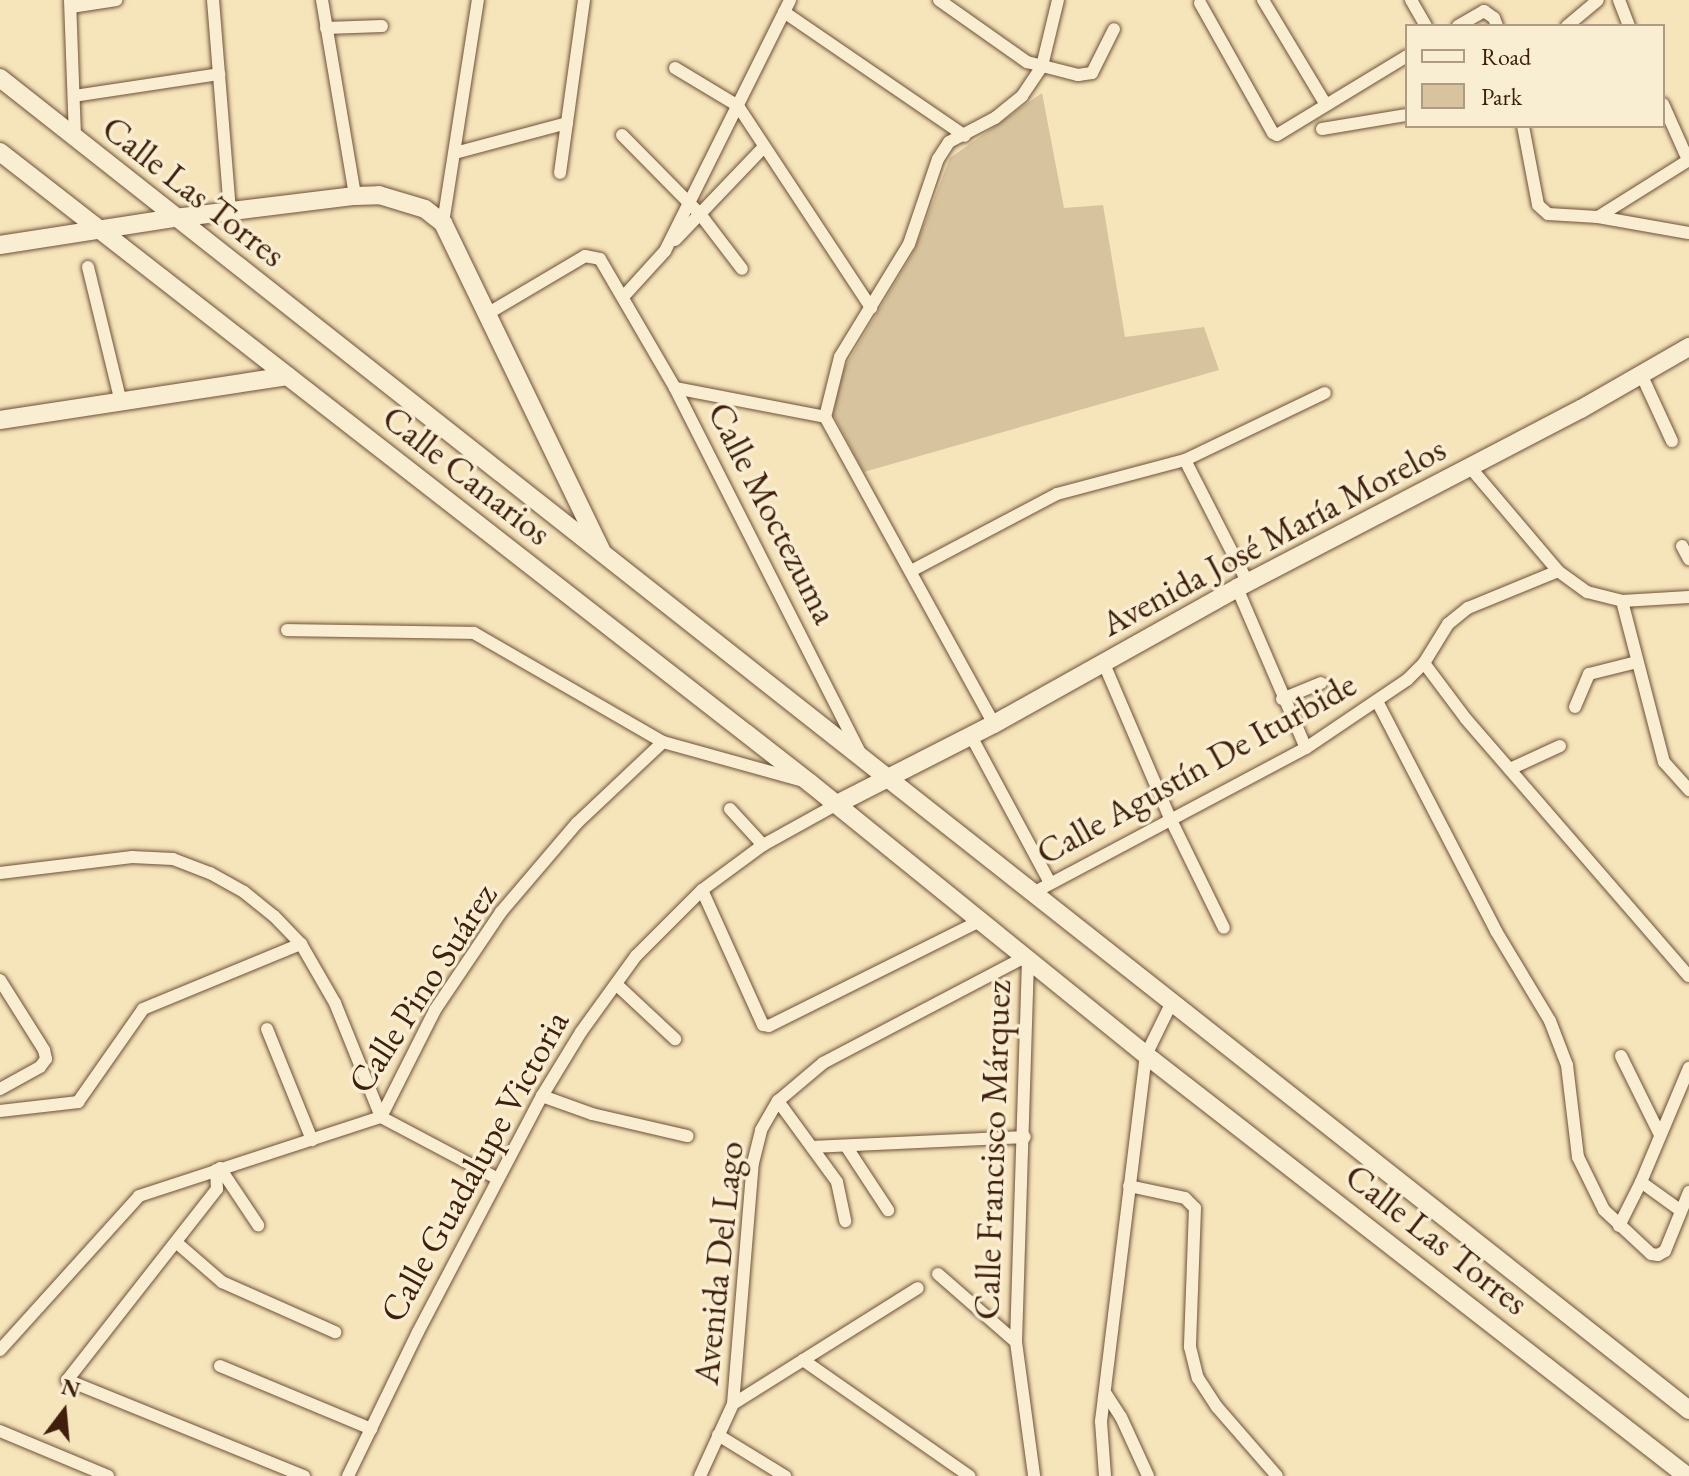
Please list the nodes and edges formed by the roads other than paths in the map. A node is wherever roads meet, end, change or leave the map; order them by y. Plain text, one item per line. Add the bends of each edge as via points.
1 (116, 0) edge
2 (213, 0) edge
3 (322, 0) edge
4 (478, 0) edge
5 (584, 0) edge
6 (939, 0) edge
7 (1058, 0) edge
8 (1263, 0) edge
9 (1411, 0) edge
10 (1598, 0) edge
11 (1619, 0) edge
12 (70, 3) edge
13 (1200, 3) dead end
14 (955, 5) edge
15 (787, 6) edge
16 (1496, 22) edge
17 (1425, 24) edge
18 (1461, 24) edge
19 (1569, 24) edge
20 (1628, 24) edge
21 (382, 26) dead end
22 (326, 28) junction
23 (1114, 29) dead end
24 (1405, 57) edge
25 (1042, 66) junction
26 (675, 68) dead end
27 (219, 74) junction
28 (0, 78) edge
29 (74, 96) junction
30 (1326, 105) junction
31 (738, 106) junction
32 (1665, 108) edge
33 (1405, 115) edge
34 (567, 123) junction
35 (1523, 128) edge
36 (1322, 129) dead end
37 (622, 135) dead end
38 (965, 136) junction
39 (75, 138) junction
40 (764, 147) junction
41 (0, 152) edge
42 (455, 153) junction
43 (1689, 160) edge
44 (560, 173) dead end
45 (355, 196) junction
46 (690, 202) junction
47 (230, 211) junction
48 (700, 214) junction
49 (1598, 217) junction
50 (175, 218) junction
51 (443, 223) junction
52 (99, 232) junction
53 (1689, 233) edge
54 (0, 245) edge
55 (665, 251) junction
56 (88, 267) dead end
57 (742, 269) dead end
58 (624, 296) junction
59 (871, 308) junction
60 (487, 314) junction
61 (1689, 347) edge
62 (350, 354) joint
63 (1641, 374) junction
64 (288, 376) junction
65 (675, 388) junction
66 (1325, 393) dead end
67 (121, 402) junction
68 (825, 417) junction
69 (0, 420) edge
70 (1672, 441) dead end
71 (1185, 460) junction
72 (1469, 466) junction
73 (1682, 546) dead end
74 (603, 554) junction
75 (1689, 559) edge
76 (911, 571) junction
77 (1558, 571) junction
78 (1243, 586) junction
79 (1686, 600) edge
80 (1622, 601) junction
81 (287, 630) dead end
82 (1637, 662) junction
83 (1424, 663) junction
84 (1104, 664) junction
85 (1321, 683) dead end
86 (1282, 699) junction
87 (1378, 703) junction
88 (1575, 707) dead end
89 (994, 724) junction
90 (971, 736) junction
91 (663, 742) junction
92 (1560, 746) dead end
93 (1306, 748) junction
94 (864, 760) junction
95 (1510, 769) junction
96 (1670, 772) junction
97 (1689, 772) edge
98 (887, 779) junction
99 (810, 783) junction
100 (1689, 790) edge
101 (837, 804) junction
102 (730, 809) dead end
103 (1171, 820) junction
104 (763, 845) junction
105 (0, 873) edge
106 (1050, 883) junction
107 (702, 890) junction
108 (1033, 893) junction
109 (980, 921) junction
110 (1224, 928) dead end
111 (301, 944) junction
112 (1026, 958) junction
113 (1689, 976) edge
114 (0, 980) edge
115 (616, 984) junction
116 (1171, 1004) junction
117 (267, 1029) dead end
118 (675, 1039) dead end
119 (1146, 1055) junction
120 (1621, 1056) dead end
121 (1689, 1068) edge
122 (0, 1089) edge
123 (542, 1096) junction
124 (778, 1101) junction
125 (0, 1111) edge
126 (381, 1117) junction
127 (1660, 1135) junction
128 (687, 1136) dead end
129 (1025, 1137) junction
130 (312, 1140) junction
131 (846, 1146) junction
132 (812, 1147) junction
133 (218, 1169) junction
134 (498, 1179) junction
135 (1641, 1182) junction
136 (1129, 1186) junction
137 (1689, 1192) edge
138 (888, 1210) dead end
139 (1681, 1211) junction
140 (845, 1221) dead end
141 (258, 1225) dead end
142 (1619, 1226) junction
143 (177, 1243) junction
144 (938, 1274) dead end
145 (918, 1288) dead end
146 (335, 1332) dead end
147 (1016, 1342) junction
148 (0, 1350) edge
149 (803, 1360) junction
150 (220, 1366) dead end
151 (1106, 1394) junction
152 (733, 1404) junction
153 (1689, 1410) edge
154 (371, 1429) junction
155 (0, 1431) edge
156 (718, 1435) junction
157 (108, 1476) edge
158 (304, 1476) edge
159 (348, 1476) edge
160 (700, 1476) edge
161 (785, 1476) edge
162 (969, 1476) edge
163 (1034, 1476) edge
164 (1105, 1476) edge
165 (1148, 1476) edge
166 (1277, 1476) edge
167 (1687, 1476) edge

1 - 12 street
2 - 27 street
3 - 22 street
4 - 42 street
5 - 34 street
6 - 14 street
7 - 25 street
8 - 30 street
9 - 17 street
10 - 19 street
11 - 20 street
12 - 29 street
13 - 30 street via 1273,133
14 - 25 street via 1027,62
15 - 31 street
15 - 38 street
16 - 18 street via 1484,11
21 - 22 street
22 - 45 street
23 - 25 street via 1092,73
24 - 30 street
25 - 38 street via 1022,96
26 - 31 street
27 - 29 street
27 - 47 street
28 - 39 main road, Calle Las Torres
29 - 39 street
31 - 40 street
31 - 46 street
32 - 43 street
33 - 36 street
34 - 42 street
34 - 44 street
35 - 49 street via 1538,205 1548,214
37 - 46 street
38 - 59 street via 949,142 938,159 909,244
39 - 50 main road, Calle Las Torres
40 - 48 street
40 - 59 street
41 - 52 main road
42 - 51 street
43 - 49 street
45 - 47 main road
45 - 51 main road via 403,200
46 - 48 street
46 - 55 street
47 - 50 main road
48 - 55 street
48 - 57 street
49 - 53 street
50 - 52 main road
50 - 62 main road, Calle Las Torres
51 - 60 main road
52 - 54 main road
52 - 64 main road
55 - 58 street
56 - 67 street
58 - 60 street, Calle Moctezuma via 600,259 585,256
58 - 65 street, Calle Moctezuma
59 - 68 street via 840,357
60 - 74 main road
61 - 63 main road, Avenida José María Morelos
62 - 74 main road, Calle Canarios
63 - 70 street
63 - 72 main road, Avenida José María Morelos
64 - 67 main road
64 - 99 main road, Calle Canarios
65 - 68 street
65 - 94 street, Calle Moctezuma
66 - 71 street
67 - 69 main road
68 - 76 street
71 - 76 street via 1057,494
71 - 78 street
72 - 77 street
72 - 78 main road, Avenida José María Morelos
73 - 75 street
74 - 94 main road, Calle Canarios
76 - 89 street
77 - 80 street via 1587,592
77 - 83 street, Calle Agustín De Iturbide via 1468,608 1448,624
78 - 84 main road, Avenida José María Morelos
78 - 86 street
79 - 80 street
80 - 82 street
81 - 91 street via 474,633
82 - 88 street via 1589,674
82 - 96 street
83 - 87 street, Calle Agustín De Iturbide
83 - 95 street
84 - 89 main road, Avenida José María Morelos
84 - 103 street
85 - 86 street
86 - 93 street
87 - 93 street, Calle Agustín De Iturbide
87 - 142 street via 1496,931 1550,1021 1567,1065 1578,1157 1604,1210
89 - 90 main road, Avenida José María Morelos
90 - 98 main road, Avenida José María Morelos
90 - 106 street
91 - 99 street
91 - 126 street, Calle Pino Suárez via 577,823 501,912 435,1010
92 - 95 street
93 - 103 street, Calle Agustín De Iturbide
94 - 98 main road, Calle Canarios
95 - 113 street
96 - 97 street
96 - 100 street
98 - 101 main road, Calle Guadalupe Victoria
98 - 108 main road, Calle Canarios
99 - 101 main road, Calle Canarios
101 - 104 street, Calle Guadalupe Victoria
101 - 109 main road, Calle Canarios
102 - 104 street
103 - 106 street, Calle Agustín De Iturbide
103 - 110 street
104 - 107 street, Calle Guadalupe Victoria
105 - 111 street via 132,857 173,859 244,892
106 - 108 street, Calle Agustín De Iturbide
107 - 109 street via 763,1025 769,1026
107 - 115 street, Calle Guadalupe Victoria via 636,956
108 - 116 main road, Calle Las Torres
109 - 112 main road, Calle Las Torres
111 - 125 street via 143,1009 78,1102
111 - 126 street via 335,1003
112 - 119 main road, Calle Las Torres
112 - 124 street, Avenida Del Lago via 823,1063
112 - 129 street, Calle Francisco Márquez
114 - 122 street via 46,1059
115 - 118 street
115 - 123 street, Calle Guadalupe Victoria
116 - 119 street
116 - 153 main road, Calle Las Torres
117 - 130 street
119 - 136 street
119 - 167 main road, Calle Las Torres
120 - 127 street
121 - 127 street
123 - 128 street via 592,1114
123 - 134 street, Calle Guadalupe Victoria
124 - 132 street
124 - 152 street, Avenida Del Lago via 761,1130 753,1163
126 - 130 street, Calle Pino Suárez
126 - 134 street
127 - 135 street
129 - 131 street
129 - 147 street, Calle Francisco Márquez
130 - 133 street, Calle Pino Suárez
131 - 132 street
131 - 138 street
132 - 140 street via 837,1182
133 - 141 street
133 - 143 street via 217,1189
133 - 148 street, Calle Pino Suárez via 139,1196
134 - 154 street, Calle Guadalupe Victoria
135 - 139 street
135 - 142 street
136 - 151 street
136 - 166 street via 1185,1198 1195,1208 1190,1347 1198,1378
137 - 139 street
139 - 142 street via 1665,1251 1658,1255
143 - 146 street via 222,1282
143 - 158 street via 67,1380
144 - 147 street
145 - 149 street
147 - 163 street, Calle Francisco Márquez
149 - 152 street
149 - 162 street
150 - 154 street
151 - 164 street via 1101,1421
151 - 165 street
152 - 156 street, Avenida Del Lago
154 - 159 street, Calle Guadalupe Victoria
155 - 157 street
156 - 160 street, Avenida Del Lago
156 - 161 street

